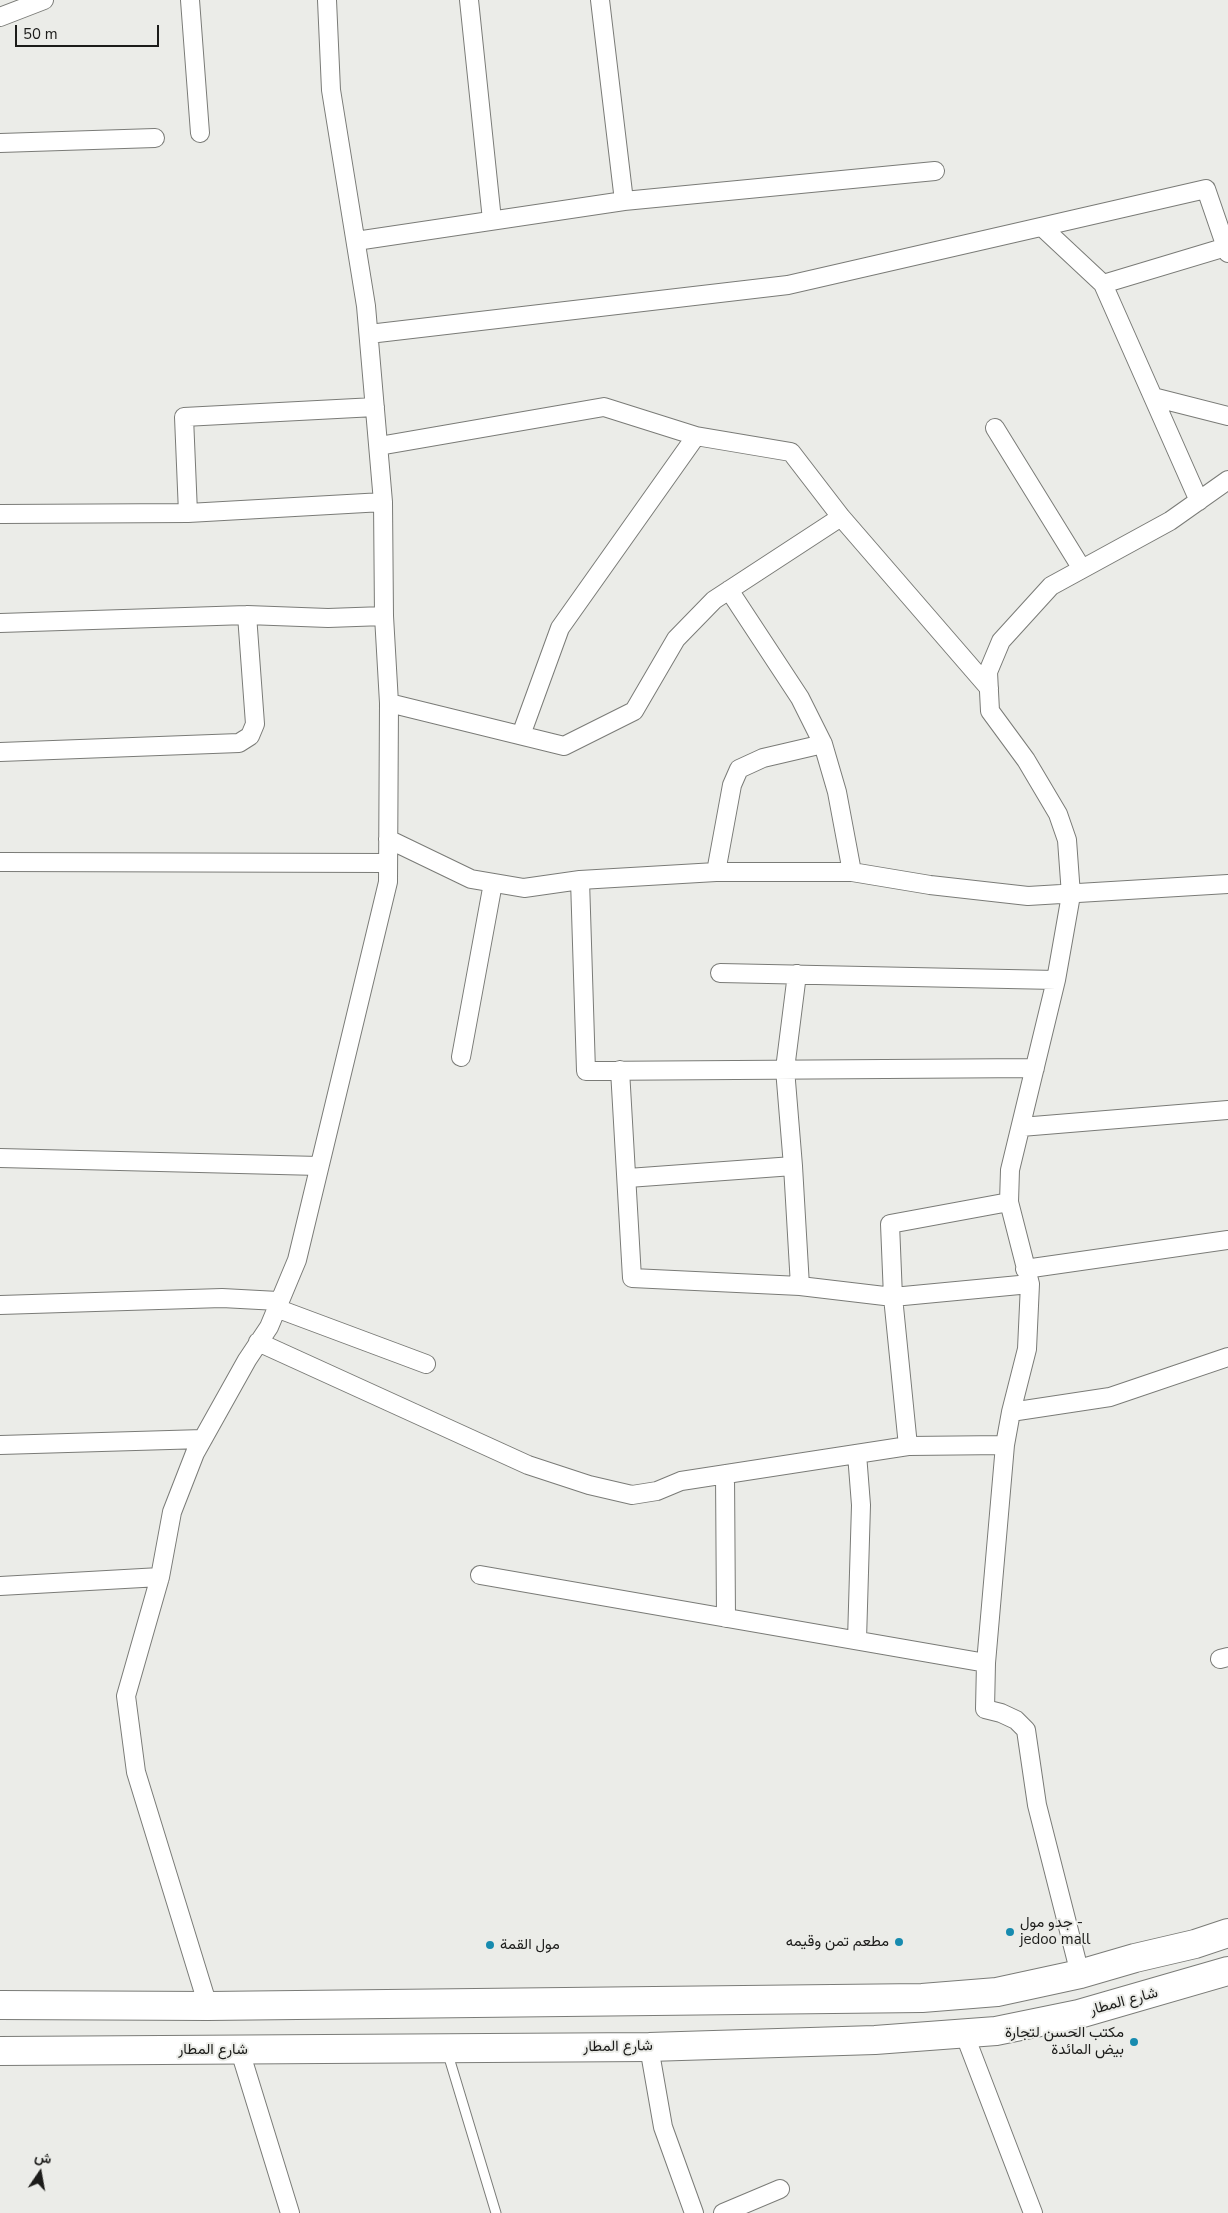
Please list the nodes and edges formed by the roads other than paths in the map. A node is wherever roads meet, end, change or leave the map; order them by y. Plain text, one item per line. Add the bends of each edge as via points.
1 (44, 0) edge
2 (190, 0) edge
3 (327, 0) edge
4 (469, 0) edge
5 (600, 0) edge
6 (0, 17) edge
7 (200, 133) dead end
8 (155, 138) dead end
9 (0, 143) edge
10 (935, 171) dead end
11 (624, 201) junction
12 (492, 220) junction
13 (1042, 227) junction
14 (356, 241) junction
15 (1227, 250) edge
16 (1103, 284) junction
17 (369, 334) junction
18 (1153, 398) junction
19 (375, 407) junction
20 (1228, 416) edge
21 (995, 428) dead end
22 (696, 436) junction
23 (378, 446) junction
24 (1228, 480) edge
25 (1199, 501) junction
26 (383, 502) junction
27 (188, 513) junction
28 (0, 514) edge
29 (841, 517) junction
30 (1082, 569) junction
31 (729, 590) junction
32 (247, 615) junction
33 (384, 616) junction
34 (0, 622) edge
35 (989, 688) junction
36 (389, 704) junction
37 (521, 735) junction
38 (824, 744) junction
39 (0, 752) edge
40 (388, 839) junction
41 (0, 862) edge
42 (388, 863) junction
43 (716, 872) junction
44 (852, 872) junction
45 (580, 880) junction
46 (494, 883) junction
47 (1228, 884) edge
48 (1071, 895) junction
49 (720, 973) dead end
50 (798, 974) junction
51 (1056, 980) junction
52 (461, 1057) dead end
53 (1035, 1068) junction
54 (785, 1069) junction
55 (620, 1070) junction
56 (1228, 1110) edge
57 (1022, 1127) junction
58 (0, 1158) edge
59 (319, 1166) junction
60 (794, 1166) junction
61 (628, 1178) junction
62 (1009, 1202) junction
63 (1228, 1240) edge
64 (1028, 1276) junction
65 (800, 1286) junction
66 (893, 1297) junction
67 (277, 1304) junction
68 (0, 1305) edge
69 (258, 1342) junction
70 (1228, 1357) edge
71 (426, 1364) dead end
72 (1011, 1412) junction
73 (203, 1439) junction
74 (0, 1445) edge
75 (1005, 1445) junction
76 (908, 1446) junction
77 (857, 1454) junction
78 (725, 1474) junction
79 (480, 1575) dead end
80 (160, 1577) junction
81 (0, 1586) edge
82 (726, 1618) junction
83 (856, 1640) junction
84 (986, 1663) junction
85 (1228, 1933) edge
86 (1228, 1971) edge
87 (1080, 1974) junction
88 (872, 1999) junction
89 (806, 2000) junction
90 (0, 2005) edge
91 (208, 2006) junction
92 (964, 2033) junction
93 (875, 2040) junction
94 (809, 2042) junction
95 (649, 2047) junction
96 (446, 2048) junction
97 (0, 2050) edge
98 (240, 2051) junction
99 (780, 2189) dead end
100 (290, 2213) edge
101 (496, 2213) edge
102 (694, 2213) edge
103 (723, 2213) edge
104 (1033, 2213) edge

1 - 6 street
2 - 7 street
3 - 14 street via 331,90
4 - 12 street
5 - 11 street
8 - 9 street
10 - 11 street
11 - 12 street
12 - 14 street
13 - 15 street via 1206,189
13 - 16 street
13 - 17 street via 788,285
14 - 17 street
15 - 16 street
16 - 18 street
17 - 19 street
18 - 20 street
18 - 25 street
19 - 23 street
19 - 27 street via 184,417
21 - 30 street
22 - 23 street via 604,407
22 - 29 street via 791,452
22 - 37 street via 560,628
23 - 26 street
24 - 25 street
25 - 30 street via 1170,522
26 - 27 street
26 - 33 street
27 - 28 street
29 - 31 street
29 - 35 street
30 - 35 street via 1051,586 1001,641 988,672
31 - 37 street via 714,600 676,639 634,711 564,746
31 - 38 street via 800,698
32 - 33 street
32 - 34 street
32 - 39 street via 256,724 250,736 239,743
33 - 36 street
35 - 48 street via 990,711 1026,760 1058,814 1067,840
36 - 37 street
36 - 40 street
38 - 43 street via 763,758 738,769 732,785
38 - 44 street
40 - 42 street
40 - 46 street via 470,879
41 - 42 street
42 - 59 street via 388,882
43 - 44 street
43 - 45 street
44 - 48 street via 1028,896
45 - 46 street via 524,888
45 - 55 street via 586,1071
46 - 52 street
47 - 48 street
48 - 51 street
49 - 50 street
50 - 51 street
50 - 54 street
51 - 53 street
53 - 54 street
53 - 57 street
54 - 55 street
54 - 60 street
55 - 61 street
56 - 57 street
57 - 62 street via 1010,1170
58 - 59 street
59 - 67 street via 297,1260
60 - 61 street
60 - 65 street
61 - 65 street via 632,1278
62 - 64 street
62 - 66 street via 890,1224
63 - 64 street
64 - 66 street
64 - 72 street via 1027,1349
65 - 66 street
66 - 76 street
67 - 68 street via 222,1298
67 - 69 street via 269,1327
67 - 71 street
69 - 73 street
69 - 78 street via 528,1465 589,1485 632,1494
70 - 72 street via 1110,1398
72 - 75 street
73 - 74 street
73 - 80 street via 172,1512
75 - 76 street
75 - 84 street
76 - 77 street
77 - 78 street
77 - 83 street via 861,1505
78 - 82 street
79 - 82 street
80 - 81 street
80 - 91 street via 126,1696 127,1705 136,1772
82 - 83 street
83 - 84 street
84 - 87 street via 985,1708 1016,1720 1026,1730 1037,1805
85 - 87 main road
86 - 92 main road, شارع المطار via 1079,2014 996,2031
87 - 88 main road via 997,1992
88 - 89 main road
88 - 93 main road via 866,2017
89 - 91 main road
89 - 94 main road via 815,2024
90 - 91 main road
92 - 93 main road, شارع المطار
92 - 104 street
93 - 94 main road, شارع المطار
94 - 95 main road, شارع المطار
95 - 96 main road, شارع المطار
95 - 102 street via 663,2127
96 - 98 main road, شارع المطار
96 - 101 lane
97 - 98 main road, شارع المطار
98 - 100 street
99 - 103 street

